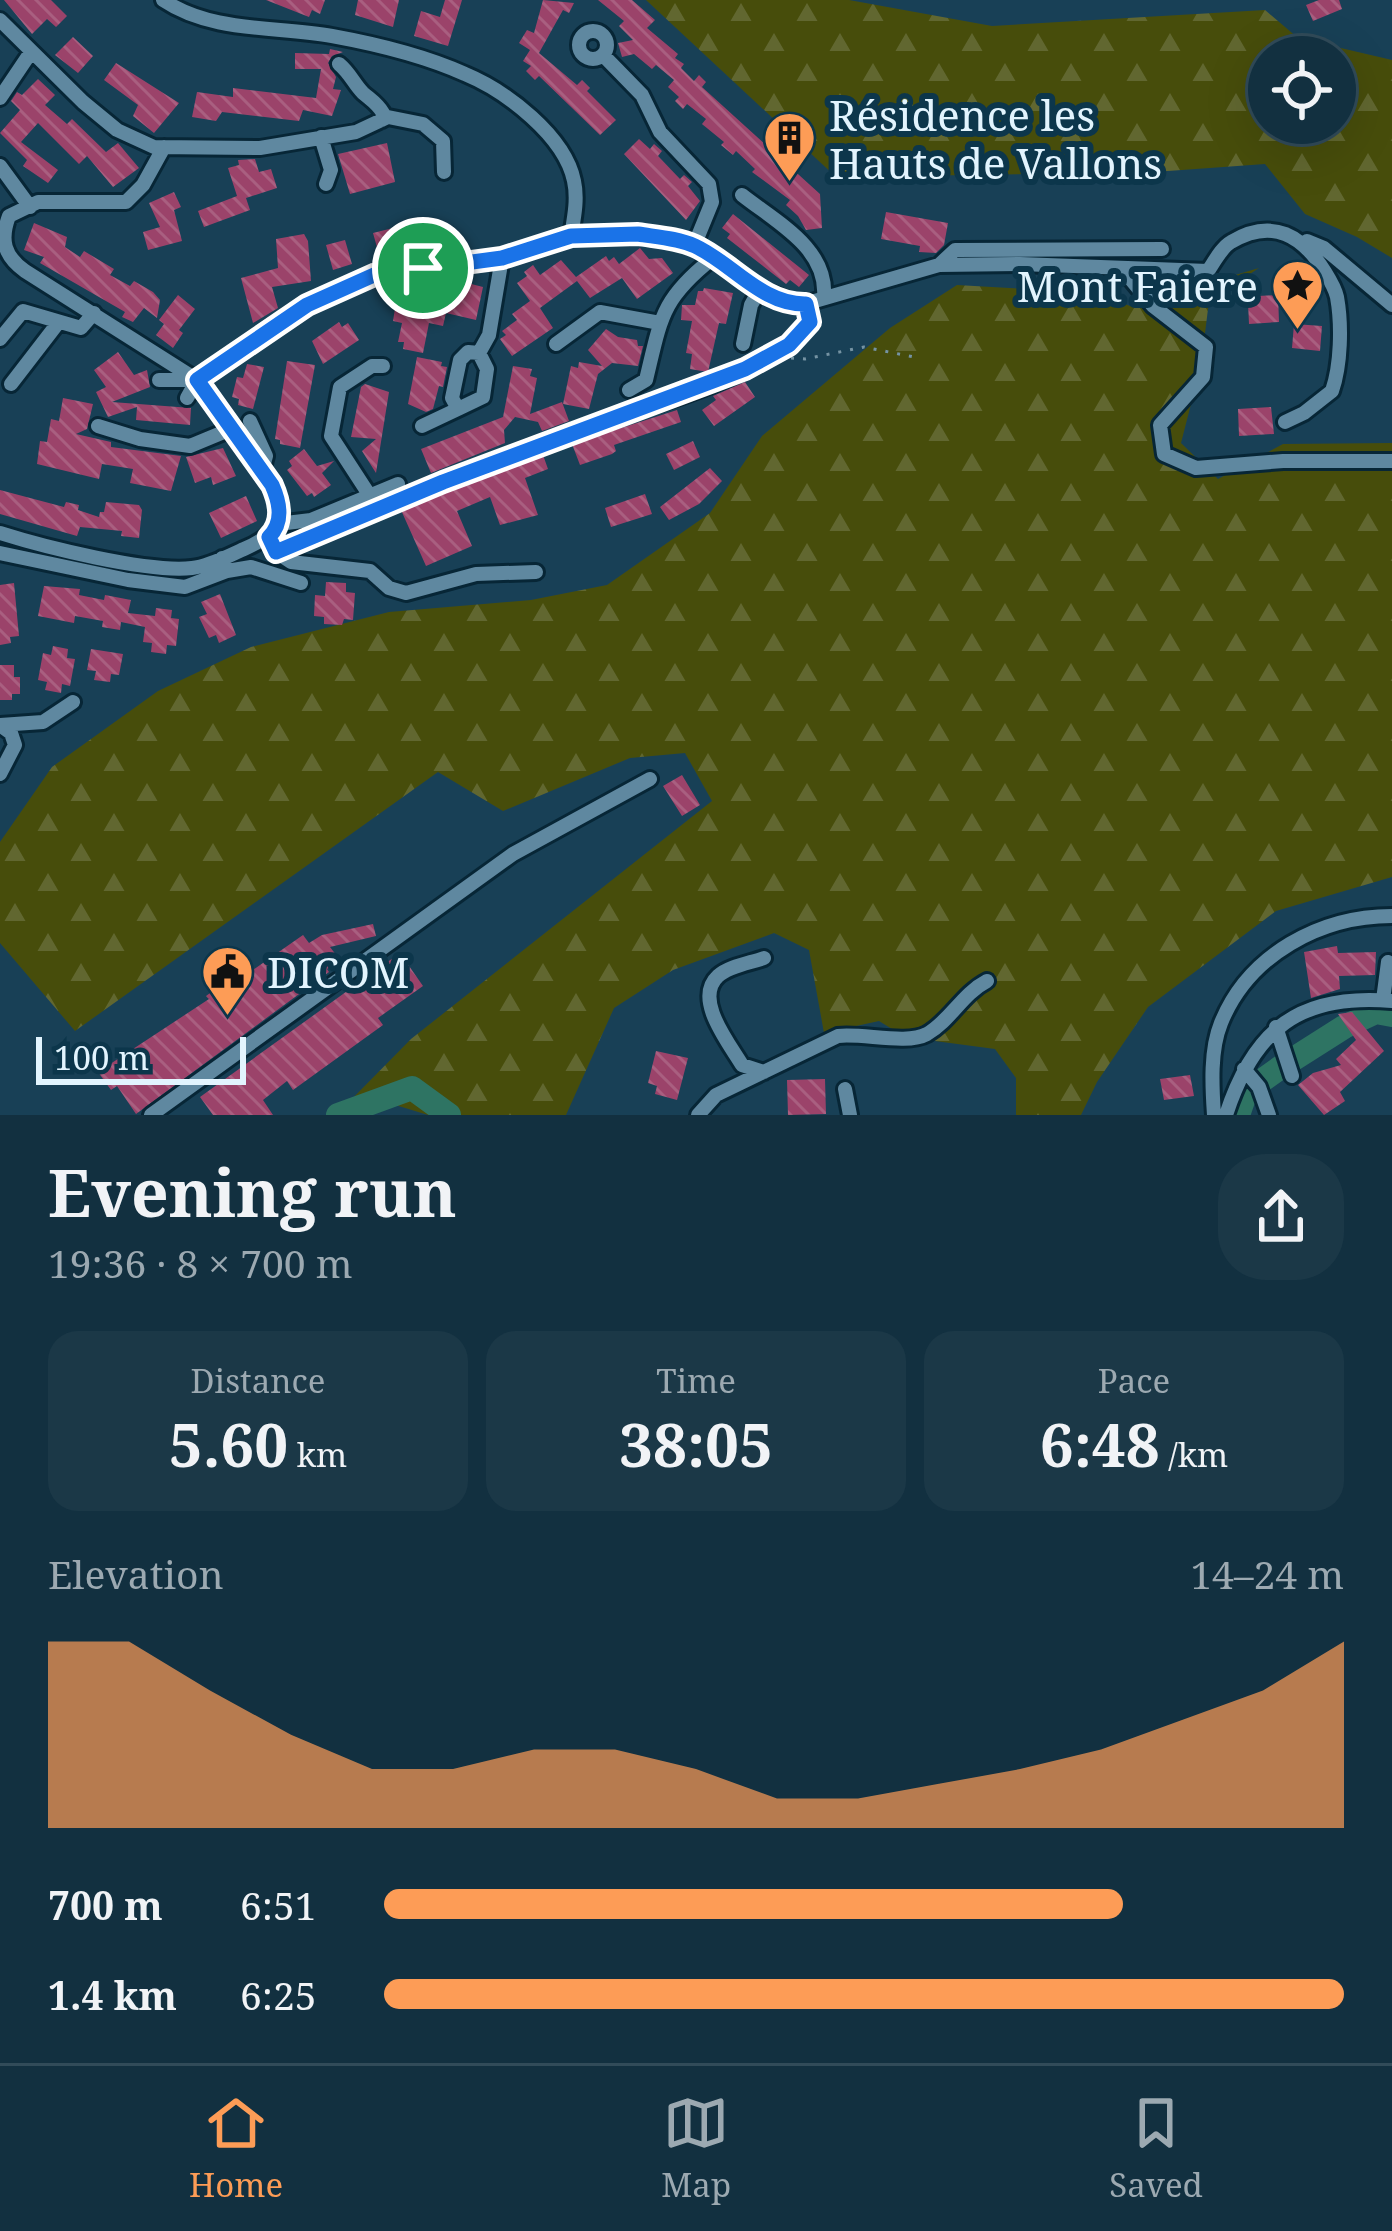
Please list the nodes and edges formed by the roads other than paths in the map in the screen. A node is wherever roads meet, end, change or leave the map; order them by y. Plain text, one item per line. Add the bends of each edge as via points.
1 (163, 0) edge
2 (201, 0) edge
3 (194, 16) junction
4 (0, 20) edge
5 (31, 52) junction
6 (603, 55) dead end
7 (339, 64) dead end
8 (0, 98) edge
9 (379, 121) junction
10 (321, 137) junction
11 (164, 147) junction
12 (3, 172) edge
13 (444, 172) dead end
14 (326, 184) dead end
15 (742, 195) dead end
16 (30, 207) junction
17 (571, 236) junction
18 (1297, 236) junction
19 (694, 246) junction
20 (1162, 249) dead end
21 (502, 258) junction
22 (713, 258) junction
23 (939, 265) junction
24 (1124, 271) junction
25 (760, 289) junction
26 (824, 297) junction
27 (806, 304) junction
28 (1392, 305) edge
29 (94, 313) junction
30 (58, 323) junction
31 (660, 323) junction
32 (0, 339) edge
33 (556, 344) dead end
34 (743, 344) dead end
35 (479, 353) junction
36 (383, 366) dead end
37 (159, 380) dead end
38 (197, 380) junction
39 (11, 384) dead end
40 (629, 390) dead end
41 (187, 398) dead end
42 (458, 410) junction
43 (250, 421) dead end
44 (1285, 422) dead end
45 (98, 426) dead end
46 (422, 426) dead end
47 (231, 429) junction
48 (1392, 461) edge
49 (262, 471) junction
50 (398, 484) dead end
51 (370, 496) junction
52 (274, 530) junction
53 (0, 533) edge
54 (276, 552) junction
55 (0, 554) edge
56 (225, 565) junction
57 (536, 572) dead end
58 (301, 583) dead end
59 (73, 702) dead end
60 (0, 725) edge
61 (0, 774) edge
62 (650, 779) dead end
63 (1392, 916) edge
64 (764, 958) dead end
65 (1388, 962) dead end
66 (986, 981) dead end
67 (1388, 1001) edge
68 (1276, 1027) junction
69 (764, 1072) junction
70 (1292, 1076) dead end
71 (1252, 1078) junction
72 (845, 1089) dead end
73 (151, 1115) edge
74 (698, 1115) edge
75 (850, 1115) edge
76 (1214, 1115) edge
77 (1226, 1115) edge
78 (1269, 1115) edge

1 - 3 street
2 - 3 street
3 - 17 street via 359,42 488,86 555,143 568,165 576,200
4 - 5 street
5 - 8 street
5 - 11 street via 117,130
6 - 19 street via 710,184 712,202
7 - 9 street via 376,101
9 - 10 street
9 - 13 street via 423,124 443,140
10 - 11 street via 241,149
10 - 14 street via 332,170
11 - 16 street via 126,202
12 - 16 street
15 - 26 street via 814,253
16 - 29 street via 9,216 4,251
17 - 19 street via 638,234
17 - 21 street
18 - 24 street via 1258,233 1228,243 1208,271
18 - 28 street via 1324,248
18 - 44 street via 1334,287 1338,321 1332,391
19 - 22 street
20 - 23 street via 956,250
21 - 35 street
21 - 38 street via 397,271 335,290
22 - 25 street
22 - 31 street via 679,286
23 - 24 street
23 - 26 street
24 - 48 street via 1206,346 1203,377 1160,424 1164,454 1196,468
25 - 27 street
25 - 34 street
26 - 27 street
27 - 54 street via 810,322 771,356
29 - 30 street via 81,328
29 - 38 street
30 - 32 street via 23,311
30 - 39 street
31 - 33 street via 600,312
31 - 40 street via 646,380
35 - 42 street via 487,369 483,397
35 - 42 street via 460,360 452,398
36 - 51 street via 340,387 331,436
37 - 38 street
38 - 41 street
38 - 47 street
42 - 46 street
43 - 49 street via 266,456
45 - 47 street via 190,446
47 - 49 street
49 - 52 street via 279,501
50 - 51 street
51 - 52 street
52 - 54 street
52 - 56 street
53 - 56 street via 149,565
54 - 57 street via 292,562 370,571 406,593 476,574
55 - 56 street via 184,587
56 - 58 street
59 - 60 street via 44,722
60 - 61 street via 15,745
62 - 73 street via 513,854
63 - 76 street via 1319,928 1278,950 1242,988 1220,1024
64 - 69 street via 722,973 710,1003 742,1064
65 - 67 street
66 - 69 street via 926,1034 838,1036
67 - 68 street via 1344,1001
68 - 70 street
68 - 71 street
69 - 74 street via 716,1095
71 - 77 street
71 - 78 street
72 - 75 street

